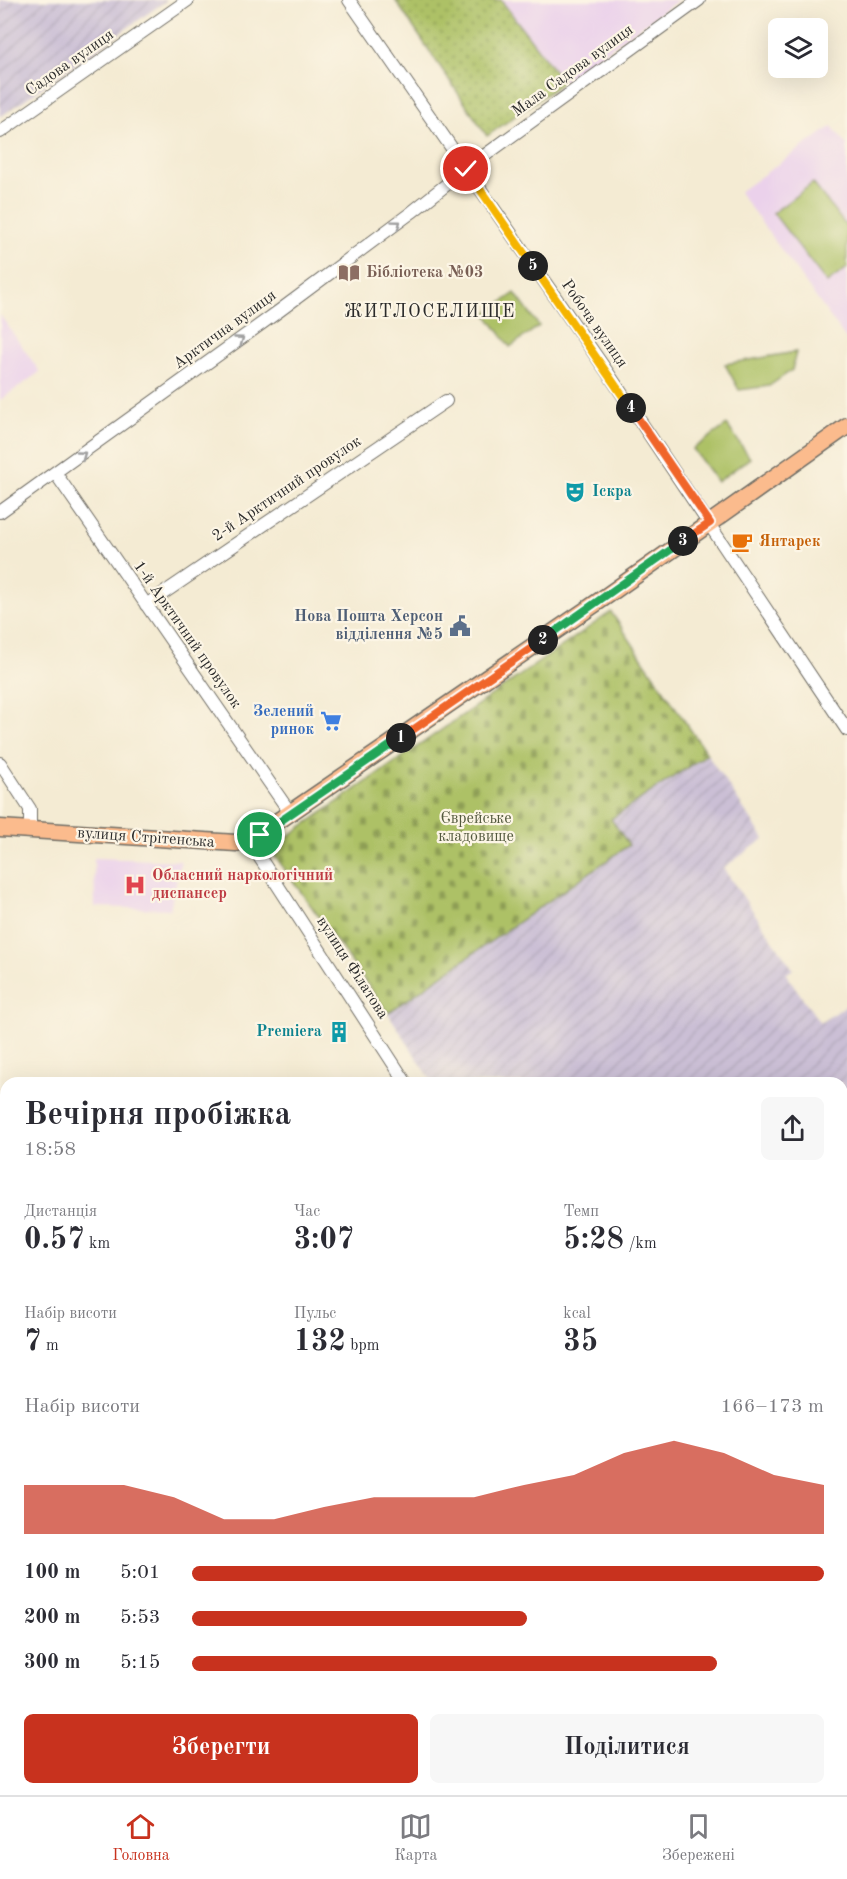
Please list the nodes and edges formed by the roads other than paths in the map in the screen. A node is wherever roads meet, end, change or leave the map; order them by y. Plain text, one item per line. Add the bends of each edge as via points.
1 (188, 0) edge
2 (349, 0) edge
3 (699, 0) edge
4 (0, 132) edge
5 (466, 169) junction
6 (447, 401) dead end
7 (847, 426) edge
8 (56, 474) junction
9 (0, 512) edge
10 (710, 523) junction
11 (146, 605) junction
12 (847, 730) edge
13 (0, 763) edge
14 (291, 814) junction
15 (0, 828) edge
16 (30, 830) junction
17 (249, 841) junction
18 (402, 1077) edge

1 - 4 street, Садова вулиця
2 - 5 street, Робоча вулиця
3 - 5 street, Мала Садова вулиця
8 -> 5 street, Арктична вулиця
5 - 10 street, Робоча вулиця
6 - 11 street, 2-й Арктичний провулок
7 - 10 main road
8 - 9 street, Арктична вулиця
8 - 11 street, 1-й Арктичний провулок
10 - 12 street, Робоча вулиця
10 - 14 main road
11 - 14 street, 1-й Арктичний провулок
13 - 16 street via 30,809
14 - 17 main road
15 - 16 main road, вулиця Стрітенська
16 - 17 main road, вулиця Стрітенська
17 - 18 street, вулиця Філатова

